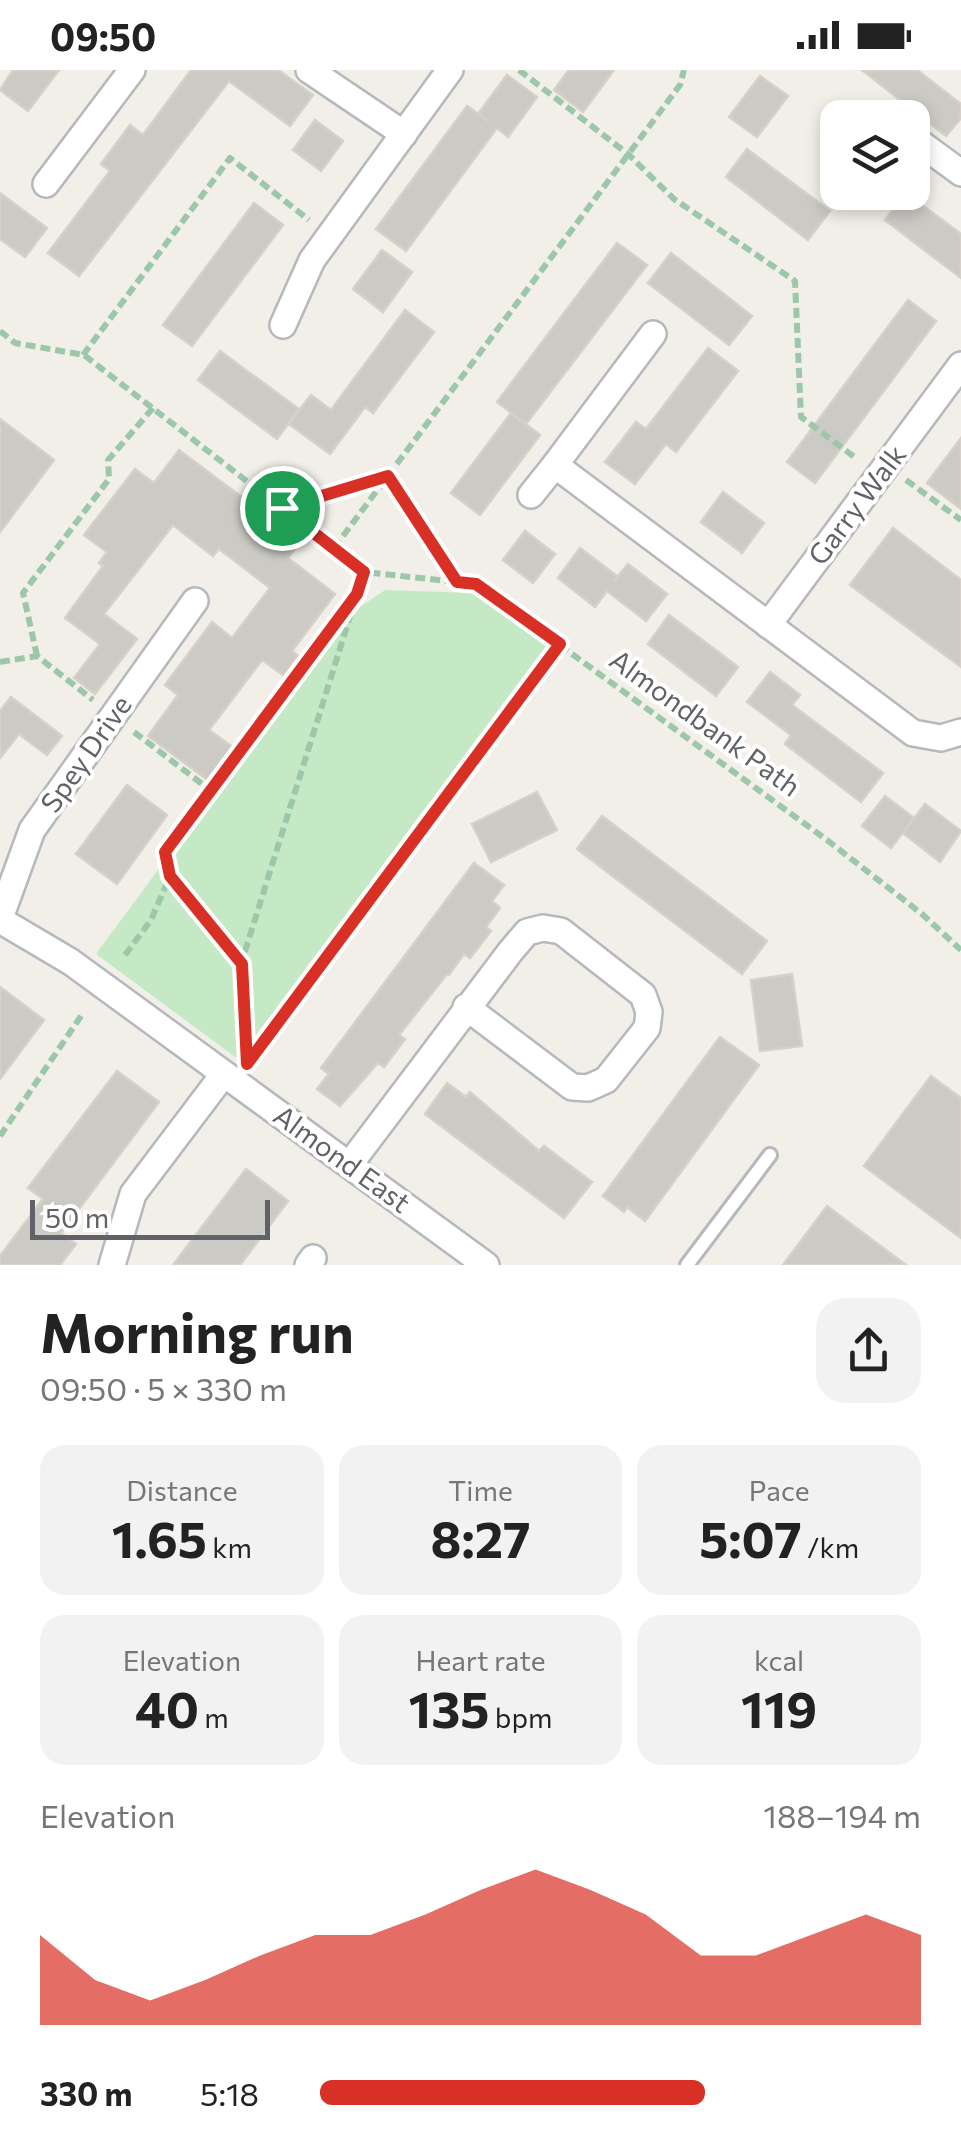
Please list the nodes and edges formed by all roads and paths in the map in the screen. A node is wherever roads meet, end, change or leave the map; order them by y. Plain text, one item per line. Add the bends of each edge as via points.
1 (132, 70) edge
2 (309, 70) edge
3 (450, 70) edge
4 (519, 70) edge
5 (684, 70) edge
6 (404, 134) junction
7 (930, 150) edge
8 (628, 154) junction
9 (961, 172) edge
10 (46, 184) dead end
11 (330, 236) junction
12 (284, 324) dead end
13 (0, 332) edge
14 (653, 334) dead end
15 (83, 355) junction
16 (956, 381) edge
17 (153, 408) junction
18 (555, 465) junction
19 (882, 470) junction
20 (388, 476) junction
21 (531, 496) dead end
22 (282, 508) junction
23 (961, 520) edge
24 (334, 548) junction
25 (364, 572) junction
26 (457, 582) junction
27 (357, 594) junction
28 (195, 601) dead end
29 (768, 625) junction
30 (560, 644) junction
31 (37, 656) junction
32 (0, 662) edge
33 (112, 716) junction
34 (961, 732) edge
35 (210, 790) junction
36 (170, 876) junction
37 (0, 919) edge
38 (958, 940) edge
39 (961, 950) edge
40 (124, 955) dead end
41 (242, 964) junction
42 (466, 1008) junction
43 (83, 1013) dead end
44 (224, 1074) junction
45 (0, 1136) edge
46 (770, 1155) dead end
47 (350, 1164) junction
48 (477, 1262) edge
49 (112, 1265) edge
50 (687, 1265) edge

1 - 10 street
2 - 6 street
3 - 6 street
4 - 8 path
5 - 8 path
6 - 11 street
7 - 9 street
8 - 19 path via 674,199 795,281 801,417
8 - 20 path
11 - 12 street
11 - 15 path via 230,158
13 - 15 path via 15,342
14 - 18 street
15 - 17 path
16 - 19 street, Garry Walk
17 - 22 path
17 - 31 path via 108,460 108,479 23,593
18 - 21 street
18 - 29 street
19 - 23 path
19 - 29 street, Garry Walk
20 - 22 path
20 - 24 path
20 - 26 path
22 - 24 path
24 - 25 path
25 - 26 path, Almondbank Path
25 - 27 path
26 - 30 path, Almondbank Path via 476,584
27 - 35 path
27 - 41 path
28 - 33 street, Spey Drive
29 - 34 street via 913,733 942,738
30 - 38 path, Almondbank Path
30 - 41 path via 247,1064
31 - 32 path
31 - 33 path
33 - 35 path
33 - 37 street, Spey Drive via 32,830
35 - 36 path via 165,852
36 - 40 path via 151,920
36 - 41 path
37 - 44 street, Almond East via 71,962
38 - 39 path, Almondbank Path
42 - 42 street via 527,932 543,928 561,931 643,995 649,1012 647,1028 606,1080 588,1088 572,1087
42 - 47 street
43 - 45 path
44 - 47 street, Almond East
44 - 49 street via 133,1194
46 - 50 lane
47 - 48 street, Almond East

